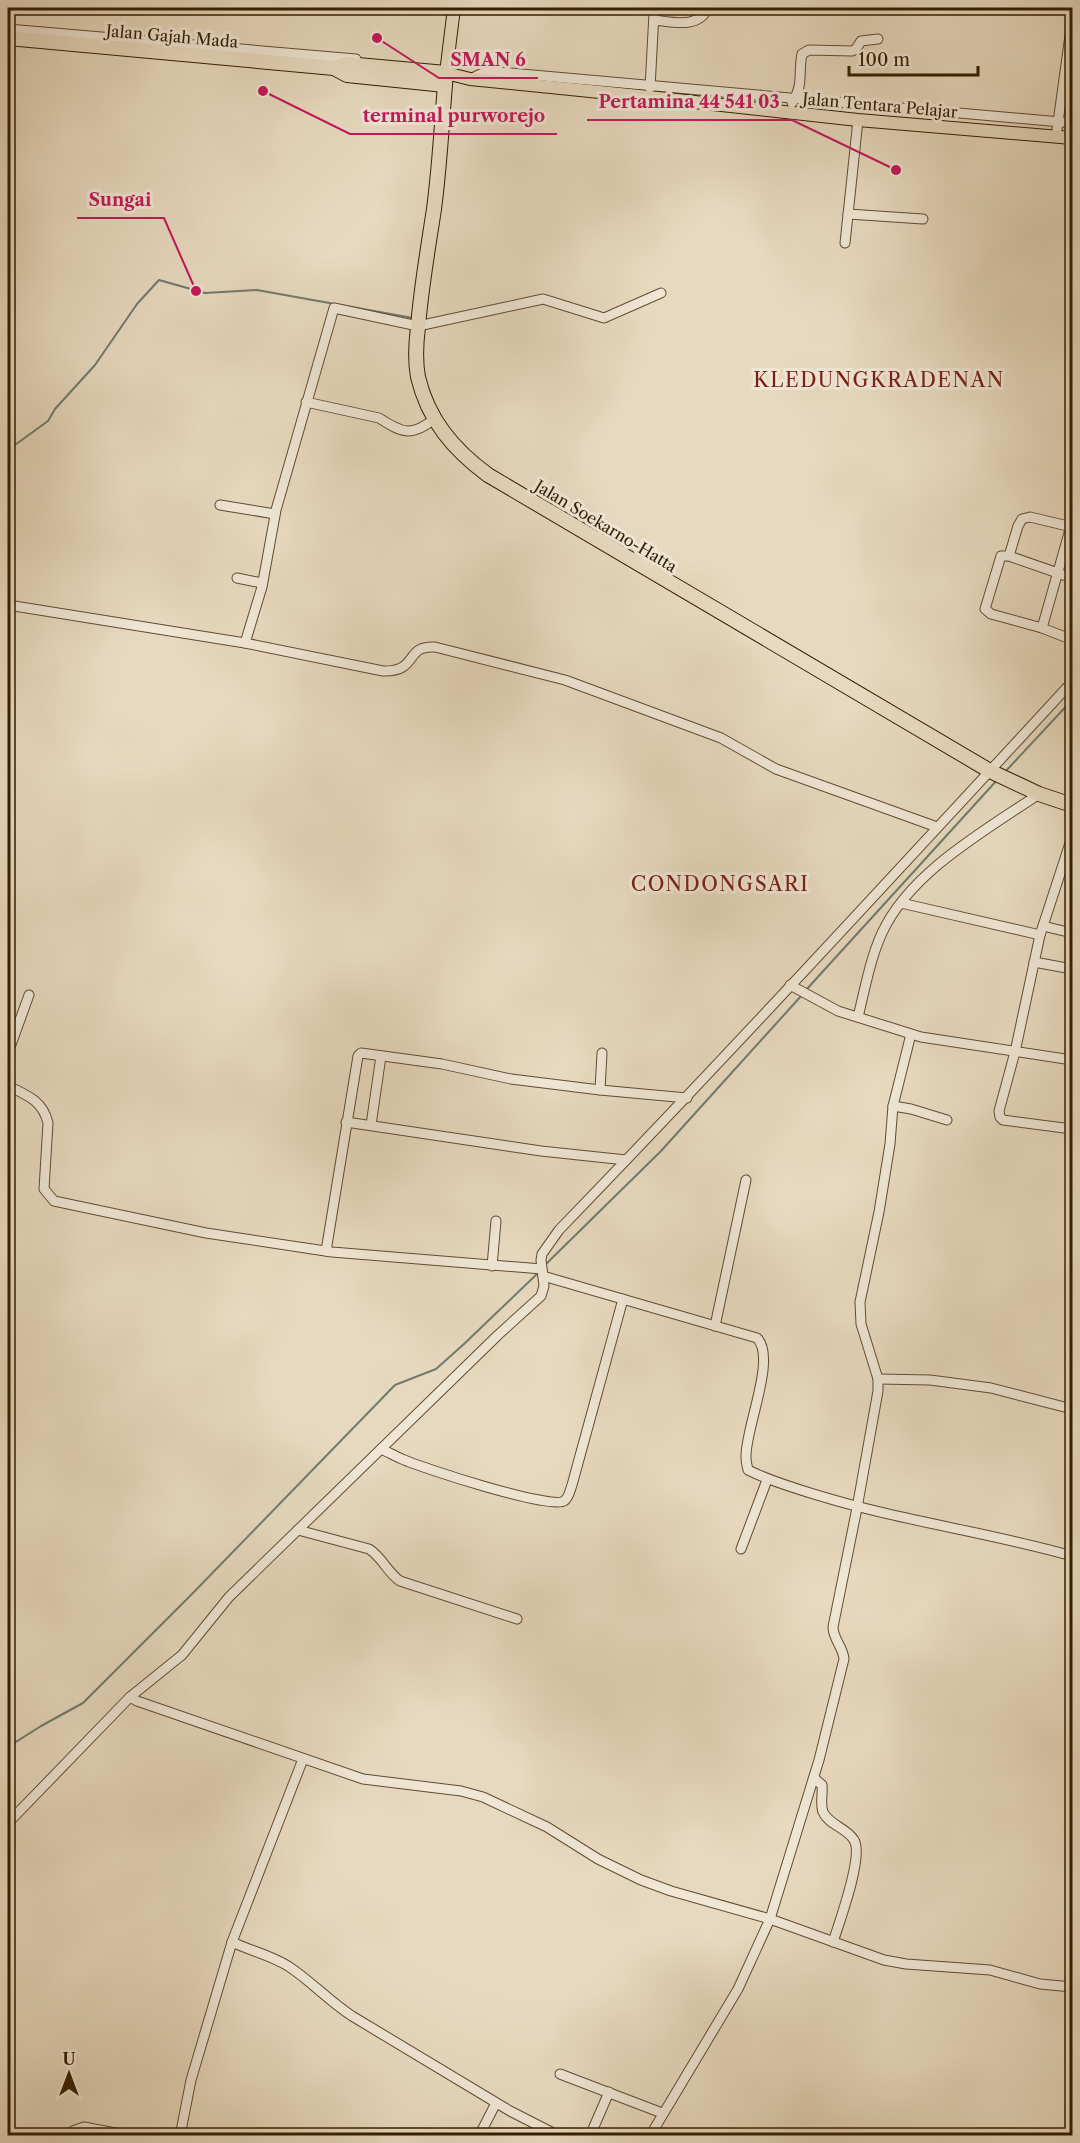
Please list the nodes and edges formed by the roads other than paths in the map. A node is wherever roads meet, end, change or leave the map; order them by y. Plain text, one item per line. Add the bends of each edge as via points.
1 (9, 8) edge
2 (454, 8) edge
3 (708, 8) edge
4 (8, 17) edge
5 (1072, 21) edge
6 (8, 28) edge
7 (8, 38) edge
8 (878, 39) dead end
9 (334, 68) junction
10 (394, 68) junction
11 (446, 79) junction
12 (650, 91) junction
13 (795, 99) junction
14 (786, 113) junction
15 (858, 120) junction
16 (1058, 121) junction
17 (1072, 123) edge
18 (1056, 137) junction
19 (1072, 138) edge
20 (848, 214) junction
21 (923, 219) dead end
22 (845, 243) dead end
23 (661, 292) dead end
24 (418, 326) junction
25 (306, 402) junction
26 (434, 419) junction
27 (220, 505) dead end
28 (275, 514) junction
29 (1072, 526) edge
30 (1010, 556) junction
31 (1058, 573) junction
32 (237, 578) dead end
33 (1072, 578) edge
34 (262, 583) junction
35 (8, 605) edge
36 (1072, 622) edge
37 (1042, 628) junction
38 (245, 643) junction
39 (1072, 682) edge
40 (997, 775) junction
41 (1039, 794) junction
42 (1072, 805) edge
43 (937, 827) junction
44 (1072, 837) edge
45 (901, 903) junction
46 (1042, 930) junction
47 (1072, 933) edge
48 (1034, 962) junction
49 (1072, 969) edge
50 (790, 985) junction
51 (29, 995) dead end
52 (858, 1017) junction
53 (911, 1034) junction
54 (1015, 1052) junction
55 (8, 1053) edge
56 (602, 1053) dead end
57 (381, 1056) junction
58 (1072, 1060) edge
59 (8, 1086) edge
60 (600, 1090) junction
61 (687, 1098) junction
62 (893, 1106) junction
63 (947, 1120) dead end
64 (346, 1122) junction
65 (371, 1125) junction
66 (1072, 1129) edge
67 (626, 1160) junction
68 (746, 1180) dead end
69 (496, 1221) dead end
70 (326, 1251) junction
71 (492, 1266) junction
72 (542, 1272) junction
73 (623, 1299) junction
74 (715, 1326) junction
75 (878, 1379) junction
76 (1072, 1409) edge
77 (381, 1449) junction
78 (767, 1480) junction
79 (857, 1508) junction
80 (298, 1530) junction
81 (741, 1549) dead end
82 (1072, 1556) edge
83 (517, 1619) dead end
84 (130, 1697) junction
85 (303, 1759) junction
86 (814, 1778) junction
87 (8, 1823) edge
88 (770, 1919) junction
89 (232, 1942) junction
90 (833, 1942) junction
91 (1072, 1987) edge
92 (560, 2074) dead end
93 (609, 2092) junction
94 (496, 2103) junction
95 (662, 2113) junction
96 (70, 2136) edge
97 (131, 2136) edge
98 (180, 2136) edge
99 (478, 2136) edge
100 (559, 2136) edge
101 (590, 2136) edge
102 (650, 2136) edge

1 - 4 street
2 - 11 main road
3 - 12 street via 699,20 679,22 654,17
5 - 16 street
6 - 10 street via 387,61
7 - 9 highway, Jalan Gajah Mada
8 - 13 street via 861,41 852,51 809,50 802,54 801,83
9 - 10 highway, Jalan Gajah Mada via 347,64
9 - 11 highway, Jalan Gajah Mada via 347,75
10 - 11 highway, Jalan Gajah Mada
11 - 12 main road, Jalan Tentara Pelajar
11 - 24 highway, Jalan Soekarno-Hatta
12 - 13 street
12 - 14 main road, Jalan Tentara Pelajar
13 - 14 street
13 - 16 street
14 - 15 main road, Jalan Tentara Pelajar
15 - 18 main road, Jalan Tentara Pelajar
15 - 20 street
16 - 17 street
16 - 18 street
18 - 19 main road, Jalan Tentara Pelajar
20 - 21 street
20 - 22 street
23 - 24 street via 604,318 543,299
24 - 25 street via 334,308
24 - 26 highway, Jalan Soekarno-Hatta via 418,376
25 - 26 street via 380,418 404,430 417,431
25 - 28 street
26 - 40 highway, Jalan Soekarno-Hatta via 464,457 488,476
27 - 28 street
28 - 34 street
29 - 30 street via 1030,517 1022,519
29 - 31 street
30 - 31 street
30 - 37 street via 1001,556 985,609
31 - 33 street
31 - 37 street
32 - 34 street
34 - 38 street
35 - 38 street
36 - 37 street via 1068,637
38 - 43 street via 383,671 402,669 418,649 435,647 565,680 721,738 776,769
39 - 40 street
40 - 41 highway, Jalan Soekarno-Hatta
40 - 43 street
41 - 42 highway, Jalan Soekarno-Hatta
41 - 45 street via 950,855
43 - 50 street
44 - 46 street
45 - 46 street
45 - 52 street via 882,933
46 - 47 street
46 - 48 street
48 - 49 street
48 - 54 street
50 - 52 street via 838,1011
50 - 61 street
51 - 55 street
52 - 53 street
53 - 54 street
53 - 62 street
54 - 58 street
54 - 66 street via 1000,1117
56 - 60 street
57 - 60 street
57 - 64 street via 359,1054
57 - 65 street
59 - 70 street via 34,1099 46,1113 44,1189 54,1201 206,1233
60 - 61 street
61 - 67 street
62 - 63 street
62 - 75 street via 879,1212 860,1302 861,1324
64 - 65 street
64 - 70 street
65 - 67 street
67 - 72 street via 559,1230 542,1254
68 - 74 street
69 - 71 street
70 - 71 street
71 - 72 street
72 - 73 street
72 - 77 street via 541,1296
73 - 74 street
73 - 77 street via 564,1502 511,1494 402,1460
74 - 78 street via 757,1338 762,1343 761,1380 746,1455 748,1470
75 - 76 street via 930,1380 991,1389
75 - 79 street
77 - 80 street
78 - 79 street
78 - 81 street
79 - 82 street
79 - 86 street via 833,1627 844,1659
80 - 83 street via 369,1549 400,1581
80 - 84 street via 229,1597 182,1655
84 - 85 street
84 - 87 street
85 - 88 street via 363,1779 473,1793 547,1827 641,1880
85 - 89 street
86 - 88 street
86 - 90 street via 822,1785 827,1818 850,1834 856,1844 856,1867
88 - 90 street
88 - 95 street via 738,1989
89 - 94 street via 290,1968 342,2009
89 - 98 street via 191,2080
90 - 91 street via 906,1964 990,1970 1040,1984
92 - 93 street
93 - 95 street
93 - 101 street
94 - 99 street
94 - 100 street
95 - 102 street
96 - 97 street via 73,2130 84,2127

